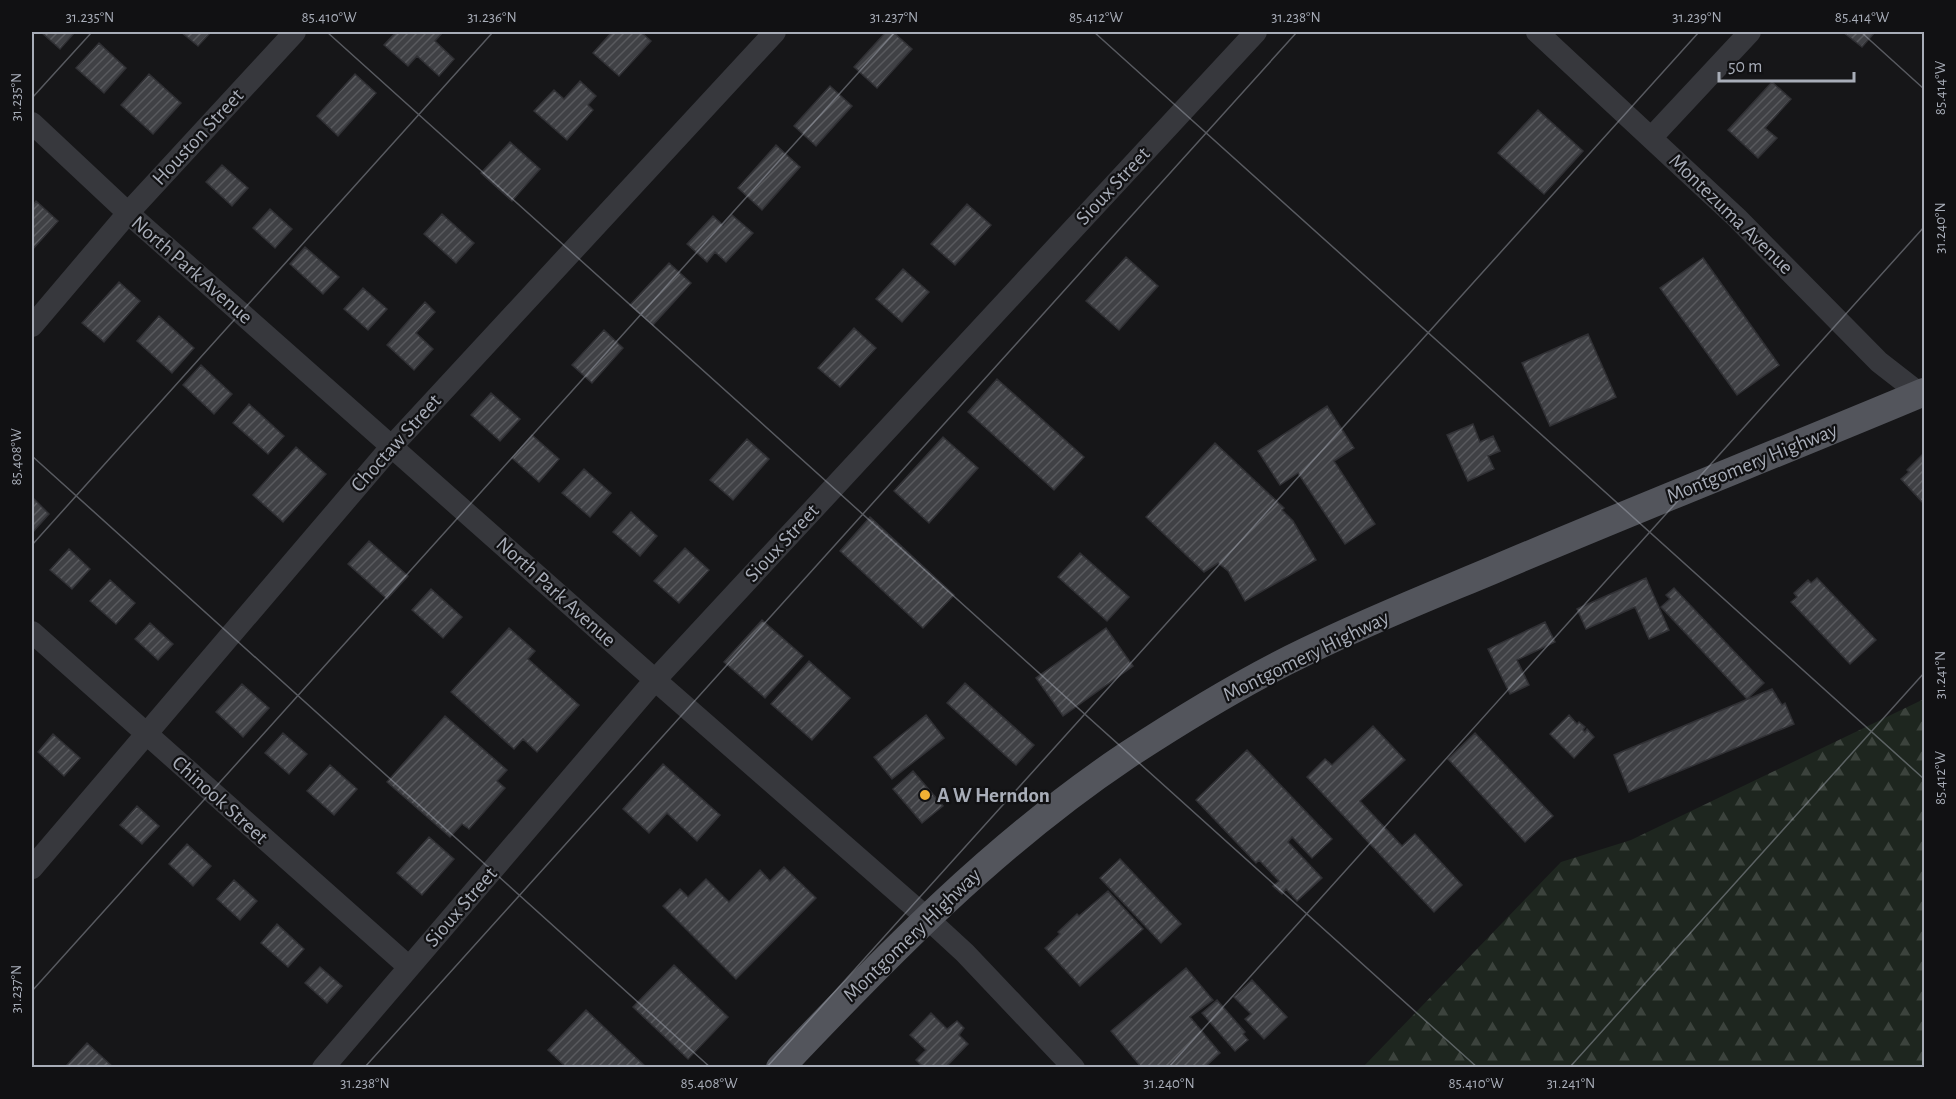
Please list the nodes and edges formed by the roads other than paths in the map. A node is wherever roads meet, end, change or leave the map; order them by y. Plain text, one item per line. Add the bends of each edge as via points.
1 (295, 32) edge
2 (775, 32) edge
3 (1257, 32) edge
4 (1537, 32) edge
5 (1750, 32) edge
6 (32, 123) edge
7 (1651, 138) junction
8 (128, 213) junction
9 (32, 326) edge
10 (1923, 394) edge
11 (392, 446) junction
12 (32, 632) edge
13 (655, 680) junction
14 (146, 734) junction
15 (32, 868) edge
16 (927, 918) junction
17 (409, 967) junction
18 (323, 1068) edge
19 (780, 1068) edge
20 (1074, 1068) edge

1 - 8 street, Houston Street
2 - 11 street, Choctaw Street
3 - 13 street, Sioux Street
4 - 7 street, Montezuma Avenue
5 - 7 street
6 - 8 street, North Park Avenue
7 - 10 street, Montezuma Avenue via 1745,226 1879,362
8 - 9 street, Houston Street
8 - 11 street, North Park Avenue
10 - 16 main road, Montgomery Highway via 1537,551 1361,626 1245,682 1123,758 1050,811
11 - 13 street, North Park Avenue
11 - 14 street, Choctaw Street
12 - 14 street, Chinook Street
13 - 16 street, North Park Avenue
13 - 17 street, Sioux Street
14 - 15 street, Choctaw Street
14 - 17 street, Chinook Street
16 - 19 main road, Montgomery Highway
16 - 20 street, North Park Avenue
17 - 18 street, Sioux Street

